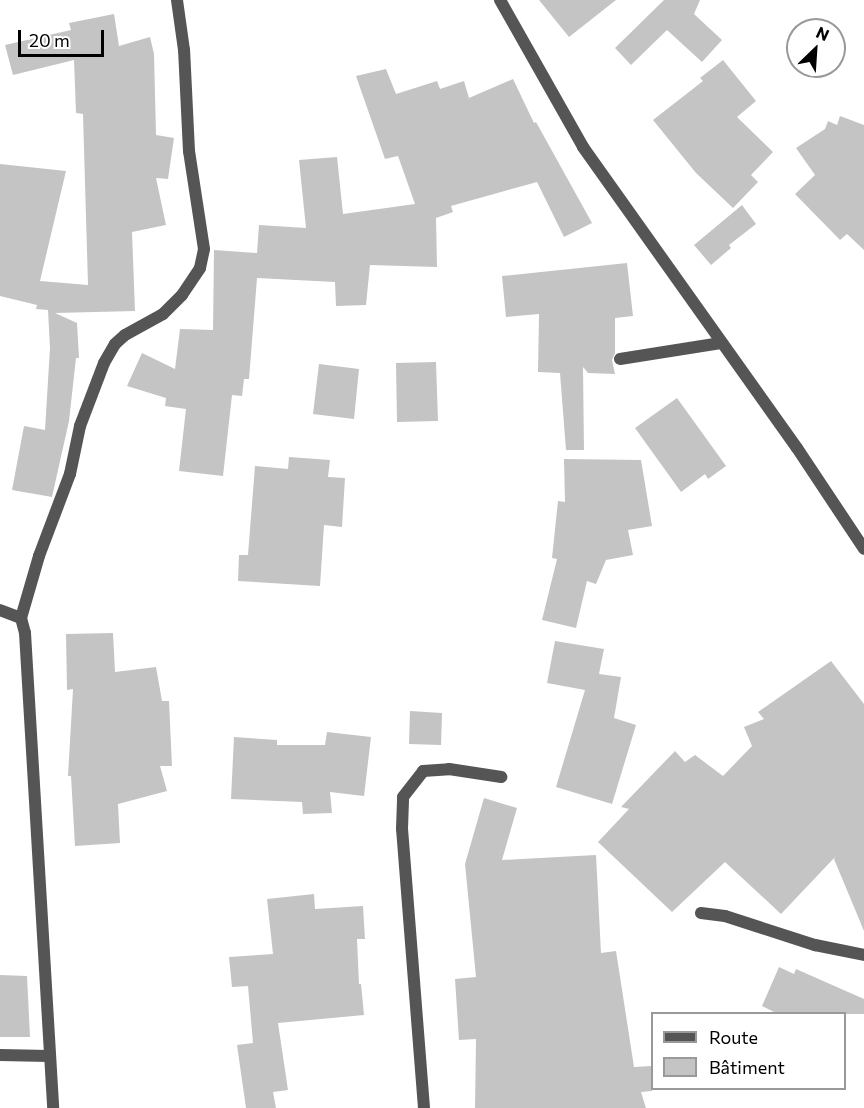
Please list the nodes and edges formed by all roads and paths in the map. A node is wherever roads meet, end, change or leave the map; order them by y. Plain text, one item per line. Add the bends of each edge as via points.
1 (177, 0) edge
2 (500, 0) edge
3 (721, 343) junction
4 (621, 359) dead end
5 (864, 547) edge
6 (0, 610) edge
7 (21, 618) junction
8 (501, 777) dead end
9 (701, 913) dead end
10 (864, 955) edge
11 (0, 1055) edge
12 (50, 1056) junction
13 (52, 1108) edge
14 (424, 1108) edge

1 - 7 street via 184,50 189,151 204,249 200,268 187,289 163,314 125,335 104,363 80,426 70,474
2 - 3 street via 583,147
3 - 4 street
3 - 5 street
6 - 7 street
7 - 12 street via 25,633
8 - 14 street via 449,769 423,771 403,797 402,829
9 - 10 street via 725,916 815,945
11 - 12 street
12 - 13 street

